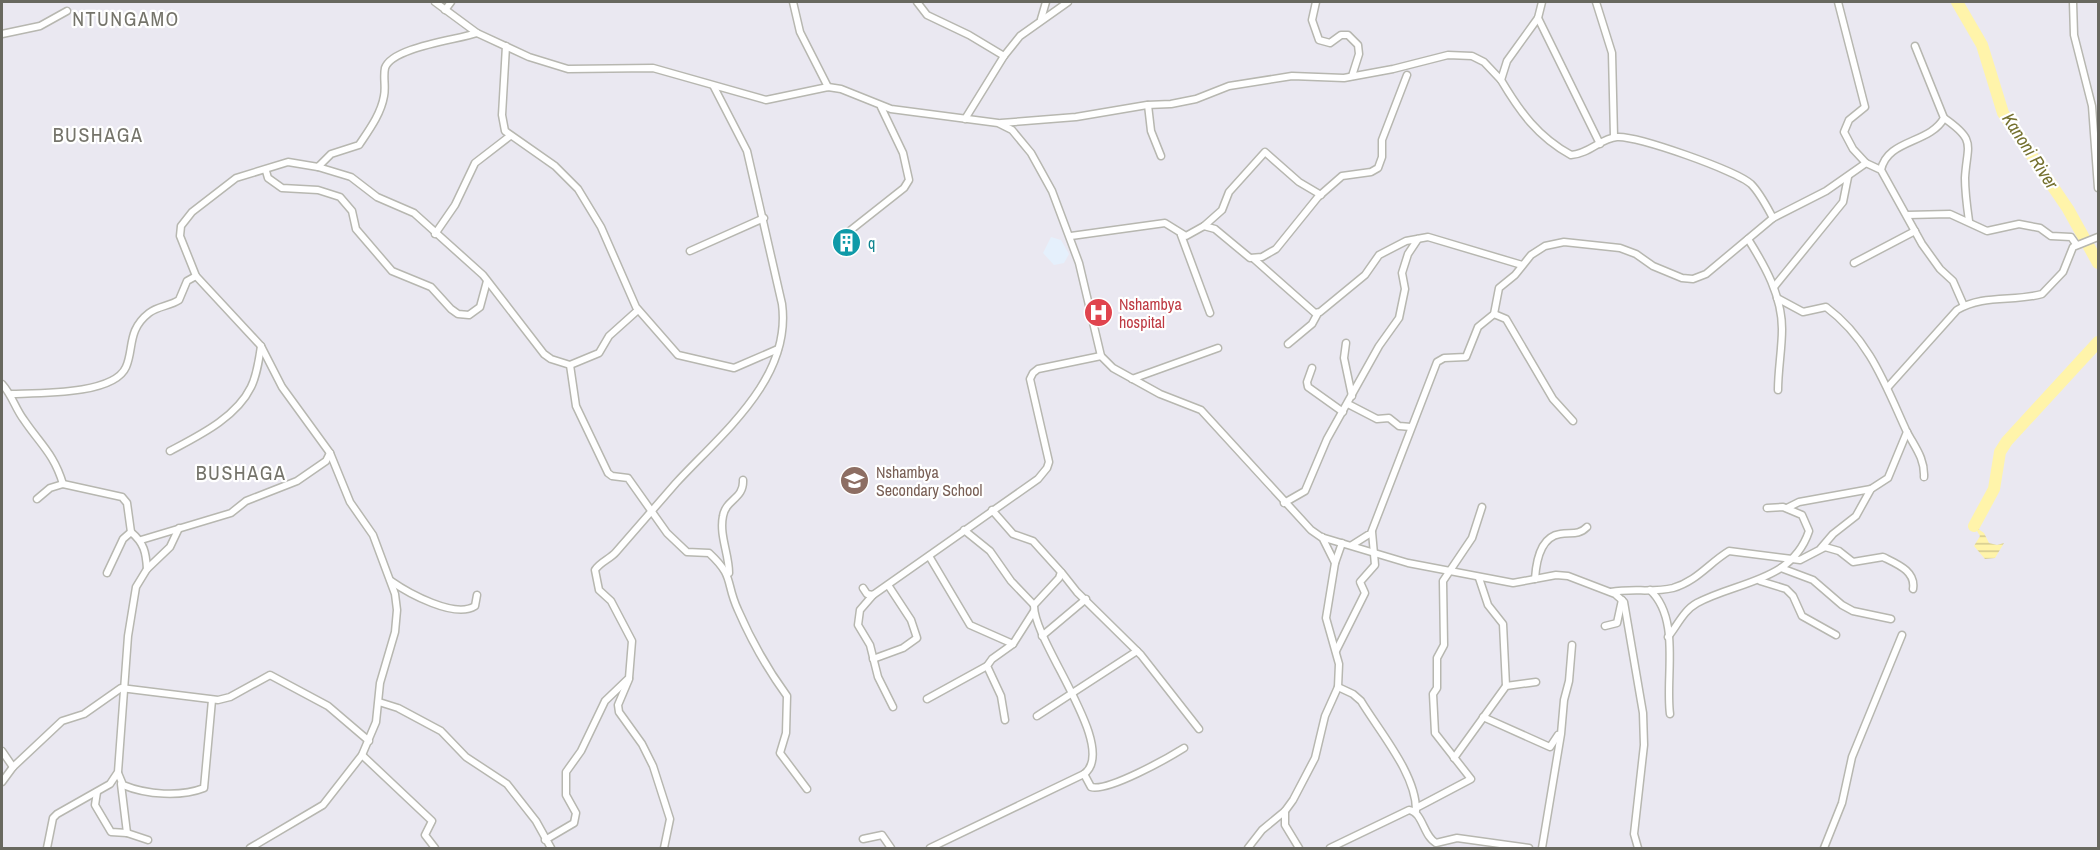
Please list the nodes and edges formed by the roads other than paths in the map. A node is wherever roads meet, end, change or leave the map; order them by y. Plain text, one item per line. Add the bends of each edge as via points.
1 (435, 2) edge
2 (451, 2) edge
3 (793, 2) edge
4 (917, 2) edge
5 (1046, 2) edge
6 (1068, 2) edge
7 (1316, 2) edge
8 (1542, 2) edge
9 (1596, 2) edge
10 (1838, 2) edge
11 (2073, 2) edge
12 (445, 10) junction
13 (67, 11) dead end
14 (1538, 18) junction
15 (1041, 20) junction
16 (477, 33) junction
17 (2, 34) edge
18 (506, 46) junction
19 (1915, 46) dead end
20 (1004, 56) junction
21 (1407, 75) dead end
22 (1352, 76) junction
23 (1501, 80) junction
24 (714, 86) junction
25 (828, 87) junction
26 (1148, 105) junction
27 (881, 107) junction
28 (1944, 118) junction
29 (965, 119) junction
30 (998, 123) junction
31 (510, 136) junction
32 (1614, 136) junction
33 (1600, 144) junction
34 (1161, 156) dead end
35 (1866, 163) junction
36 (318, 167) junction
37 (1881, 170) junction
38 (266, 171) junction
39 (1848, 177) junction
40 (2098, 188) edge
41 (1321, 195) junction
42 (1907, 215) junction
43 (764, 218) junction
44 (1773, 218) junction
45 (1969, 221) junction
46 (1204, 226) junction
47 (1915, 231) junction
48 (435, 234) junction
49 (1181, 235) junction
50 (1071, 236) junction
51 (2098, 237) edge
52 (1418, 239) junction
53 (1748, 239) junction
54 (2076, 244) junction
55 (840, 249) dead end
56 (690, 251) dead end
57 (1254, 259) junction
58 (1854, 263) dead end
59 (1522, 265) junction
60 (196, 276) junction
61 (487, 281) junction
62 (1773, 287) junction
63 (1777, 298) junction
64 (1964, 306) junction
65 (638, 310) junction
66 (1210, 313) dead end
67 (1318, 313) junction
68 (1494, 314) junction
69 (1288, 344) dead end
70 (1346, 344) dead end
71 (261, 346) junction
72 (1218, 348) dead end
73 (778, 349) junction
74 (1101, 356) junction
75 (570, 365) junction
76 (1312, 368) dead end
77 (1132, 379) junction
78 (2, 384) edge
79 (1888, 387) junction
80 (1778, 390) dead end
81 (12, 394) junction
82 (1352, 396) junction
83 (1348, 404) junction
84 (1343, 412) junction
85 (1573, 421) dead end
86 (1411, 427) junction
87 (1907, 432) junction
88 (170, 451) dead end
89 (330, 453) junction
90 (1924, 477) dead end
91 (743, 480) dead end
92 (63, 484) junction
93 (1871, 489) junction
94 (37, 499) dead end
95 (1284, 502) junction
96 (1482, 507) dead end
97 (1767, 508) dead end
98 (1787, 508) junction
99 (992, 510) junction
100 (653, 511) junction
101 (1587, 527) dead end
102 (179, 528) junction
103 (1373, 528) junction
104 (964, 530) junction
105 (131, 532) junction
106 (1321, 537) junction
107 (141, 540) junction
108 (1342, 543) junction
109 (1352, 545) junction
110 (1821, 549) junction
111 (1372, 553) junction
112 (929, 556) junction
113 (1792, 560) junction
114 (1335, 563) junction
115 (1781, 568) junction
116 (147, 569) junction
117 (1450, 572) junction
118 (107, 573) dead end
119 (1062, 573) junction
120 (729, 577) junction
121 (1479, 578) junction
122 (1535, 579) junction
123 (1760, 580) junction
124 (390, 581) junction
125 (888, 585) junction
126 (863, 588) dead end
127 (1914, 589) dead end
128 (1649, 590) junction
129 (1611, 593) junction
130 (477, 595) dead end
131 (873, 595) junction
132 (1086, 599) junction
133 (1622, 599) junction
134 (1034, 608) junction
135 (1891, 619) dead end
136 (1605, 626) dead end
137 (1836, 635) dead end
138 (1902, 635) dead end
139 (1042, 636) junction
140 (1668, 638) junction
141 (1013, 644) junction
142 (1572, 645) dead end
143 (1137, 651) junction
144 (1336, 652) junction
145 (873, 659) junction
146 (987, 666) junction
147 (629, 678) junction
148 (1536, 682) dead end
149 (1506, 686) junction
150 (124, 687) junction
151 (1338, 687) junction
152 (1072, 693) junction
153 (927, 699) dead end
154 (212, 700) junction
155 (379, 702) junction
156 (893, 707) dead end
157 (1670, 714) dead end
158 (1037, 716) dead end
159 (1483, 717) junction
160 (1005, 720) dead end
161 (1199, 729) dead end
162 (1562, 729) junction
163 (369, 741) junction
164 (1184, 748) dead end
165 (2, 751) edge
166 (362, 755) junction
167 (1454, 758) junction
168 (13, 767) junction
169 (118, 772) junction
170 (1084, 774) junction
171 (2, 782) edge
172 (121, 784) junction
173 (807, 789) dead end
174 (97, 792) junction
175 (1285, 811) junction
176 (1416, 811) junction
177 (127, 833) junction
178 (863, 839) dead end
179 (148, 840) dead end
180 (545, 840) junction
181 (1635, 841) junction
182 (1482, 842) junction
183 (47, 849) edge
184 (250, 849) edge
185 (435, 849) edge
186 (551, 849) edge
187 (664, 849) edge
188 (891, 849) edge
189 (930, 849) edge
190 (1248, 849) edge
191 (1299, 849) edge
192 (1330, 849) edge
193 (1488, 849) edge
194 (1529, 849) edge
195 (1542, 849) edge
196 (1628, 849) edge
197 (1638, 849) edge
198 (1824, 849) edge

1 - 12 street
2 - 12 street
3 - 25 street via 800,32
4 - 20 street via 927,15
5 - 15 street
6 - 15 street
7 - 22 street via 1312,20 1319,40 1330,44 1341,35 1348,35 1358,45
8 - 14 street
9 - 32 street via 1612,53
10 - 35 street via 1865,107 1849,120 1844,132
11 - 40 street via 2072,26 2092,106
12 - 16 street
13 - 17 street via 40,26
14 - 23 street via 1507,61
14 - 33 street
15 - 20 street via 1020,36
16 - 18 street
16 - 36 street via 394,57 386,67 381,108 359,145 331,154
18 - 24 street via 568,69 653,68
18 - 31 street via 502,115
19 - 28 street
20 - 29 street
21 - 41 street via 1383,136 1378,168 1345,175
22 - 23 street via 1457,54 1484,62
22 - 26 street via 1279,78 1229,86 1189,101
23 - 33 street via 1530,123 1557,147 1579,154
24 - 25 street via 766,100
24 - 43 street via 747,151
25 - 27 street via 842,89
26 - 30 street via 1076,117
26 - 34 street via 1151,131
27 - 29 street
27 - 55 street via 903,153 909,180 842,237
28 - 37 street via 1931,131 1890,152
28 - 45 street via 1959,128 1970,149 1965,176
29 - 30 street
30 - 50 street via 1012,130 1031,153
31 - 48 street via 475,163 455,205
31 - 65 street via 555,166 578,189 601,227
32 - 33 street
32 - 44 street via 1670,149 1738,176 1751,184
35 - 37 street
35 - 39 street
36 - 38 street via 288,162
36 - 48 street via 351,177 377,197 408,208
37 - 42 street
38 - 60 street via 236,178 185,218 180,236
38 - 61 street via 268,178 282,188 318,190 340,197 352,211 356,229 392,271 431,287 458,314 469,315 480,307
39 - 44 street
39 - 62 street via 1843,202
41 - 46 street via 1299,182 1265,152 1229,192 1222,210
41 - 57 street via 1298,219 1286,240
42 - 45 street via 1944,213
42 - 47 street
43 - 56 street
43 - 73 street via 784,317
44 - 53 street
45 - 54 street via 1986,231 2012,224 2032,225 2052,237 2071,237
46 - 49 street via 1190,235
46 - 57 street via 1215,229
47 - 58 street
47 - 64 street via 1934,261 1953,281
48 - 61 street
49 - 50 street via 1169,224 1161,223
49 - 66 street
50 - 74 street
51 - 54 street
52 - 59 street via 1436,238
52 - 67 street via 1389,247 1365,275
52 - 82 street via 1402,273 1405,289 1401,314
53 - 59 street via 1706,274 1693,279 1653,266 1620,248 1593,243 1545,246
53 - 62 street
54 - 64 street via 2063,272 2042,294
57 - 67 street
59 - 68 street via 1500,288
60 - 71 street
60 - 81 street via 187,281 179,300 150,312 143,320 130,342 126,369 115,379 89,389
61 - 75 street via 544,354
62 - 63 street
63 - 79 street via 1803,312 1823,306 1829,309 1866,348
63 - 80 street via 1782,329
64 - 79 street via 1956,310
65 - 73 street via 666,344 685,358 734,368
65 - 75 street via 609,336 599,353
67 - 69 street
68 - 85 street via 1506,319 1557,404
68 - 86 street via 1478,327 1466,357 1437,362
70 - 82 street via 1344,360
71 - 88 street via 247,395 220,421
71 - 89 street via 282,387
72 - 77 street
73 - 100 street via 738,422
74 - 77 street
74 - 99 street via 1032,373 1030,379 1049,462 1038,479
75 - 100 street via 576,406 606,469 612,476 628,478
76 - 84 street via 1308,387
77 - 95 street via 1201,410
78 - 81 street
79 - 87 street
81 - 92 street via 23,419 56,462
82 - 83 street
83 - 84 street
83 - 86 street via 1377,419 1389,418 1399,426
84 - 95 street via 1305,491
86 - 103 street
87 - 90 street via 1918,449
87 - 93 street via 1894,469
89 - 102 street via 326,461 297,481 246,501 231,513
89 - 124 street via 350,502 373,535
91 - 120 street via 740,495 725,508 722,517
92 - 94 street via 50,488
92 - 105 street via 122,496 127,503
93 - 98 street via 1799,502
93 - 110 street via 1856,516
95 - 106 street
96 - 117 street via 1472,538
97 - 98 street
98 - 113 street via 1802,515 1809,531
99 - 104 street
99 - 119 street via 1013,534 1033,541
100 - 120 street via 667,533 687,552 709,553
100 - 147 street via 595,570 599,590 611,601 632,641
101 - 122 street via 1580,533 1559,534 1550,539 1539,555
102 - 107 street
102 - 116 street via 170,547
103 - 109 street
103 - 111 street
104 - 112 street
104 - 134 street via 990,551
105 - 107 street
105 - 118 street via 123,539
106 - 108 street
106 - 114 street
107 - 116 street
108 - 109 street
108 - 114 street
109 - 111 street
110 - 113 street via 1805,559
110 - 127 street via 1836,549 1855,563 1883,557 1911,575
111 - 117 street
111 - 144 street via 1375,565 1360,582 1365,593
112 - 125 street
112 - 141 street via 970,625
113 - 115 street
113 - 128 street via 1729,550 1684,584
114 - 144 street via 1326,618
115 - 123 street
115 - 135 street via 1814,580 1853,611
116 - 150 street via 136,587
117 - 121 street
117 - 167 street via 1442,585 1444,645 1437,661 1433,704 1435,733
119 - 132 street
119 - 134 street
120 - 173 street via 737,609 749,634 787,696 786,733 780,753
121 - 122 street via 1513,583
121 - 149 street via 1488,605 1503,624
122 - 129 street via 1568,576
123 - 137 street via 1786,589 1802,616
123 - 140 street via 1696,603
124 - 130 street via 413,596 460,610 475,606
124 - 155 street via 397,610
125 - 131 street
125 - 145 street via 911,620 917,638
126 - 131 street
128 - 129 street
128 - 140 street via 1665,611
129 - 133 street
131 - 145 street via 857,620
132 - 139 street
132 - 143 street
133 - 136 street via 1617,623
133 - 181 street via 1631,631 1643,713
134 - 139 street
134 - 141 street
138 - 198 street via 1852,757 1842,803
139 - 152 street
140 - 157 street
141 - 146 street
142 - 162 street
143 - 152 street
143 - 161 street
144 - 151 street
145 - 156 street
146 - 153 street
146 - 160 street via 1001,696
147 - 180 street via 605,701 581,751 566,772 566,795 576,813 574,823
147 - 187 street via 619,711 653,766 670,819
148 - 149 street
149 - 159 street
150 - 154 street
150 - 168 street via 84,714 62,721
150 - 169 street
151 - 175 street via 1325,716 1315,758
151 - 176 street via 1360,701 1409,778
152 - 158 street
152 - 170 street via 1091,747 1091,767
154 - 163 street via 230,697 275,676 328,706
154 - 172 street via 204,788 169,794
155 - 163 street
155 - 180 street via 441,731 466,757 507,784 536,821
159 - 162 street via 1550,747
159 - 167 street
162 - 195 street
163 - 166 street
164 - 170 street via 1148,769 1100,788 1091,787
165 - 168 street
166 - 184 street via 323,806
166 - 185 street via 432,821 425,835
167 - 176 street via 1470,780
168 - 171 street
169 - 172 street
169 - 174 street via 110,784
170 - 189 street
172 - 177 street
174 - 177 street via 95,805 107,828 114,834
174 - 183 street via 53,818
175 - 190 street via 1262,830
175 - 191 street via 1285,825
176 - 182 street via 1429,839 1436,843 1457,838
176 - 192 street via 1405,810
177 - 179 street
178 - 188 street via 882,835
180 - 186 street
181 - 196 street
181 - 197 street
182 - 193 street
182 - 194 street

